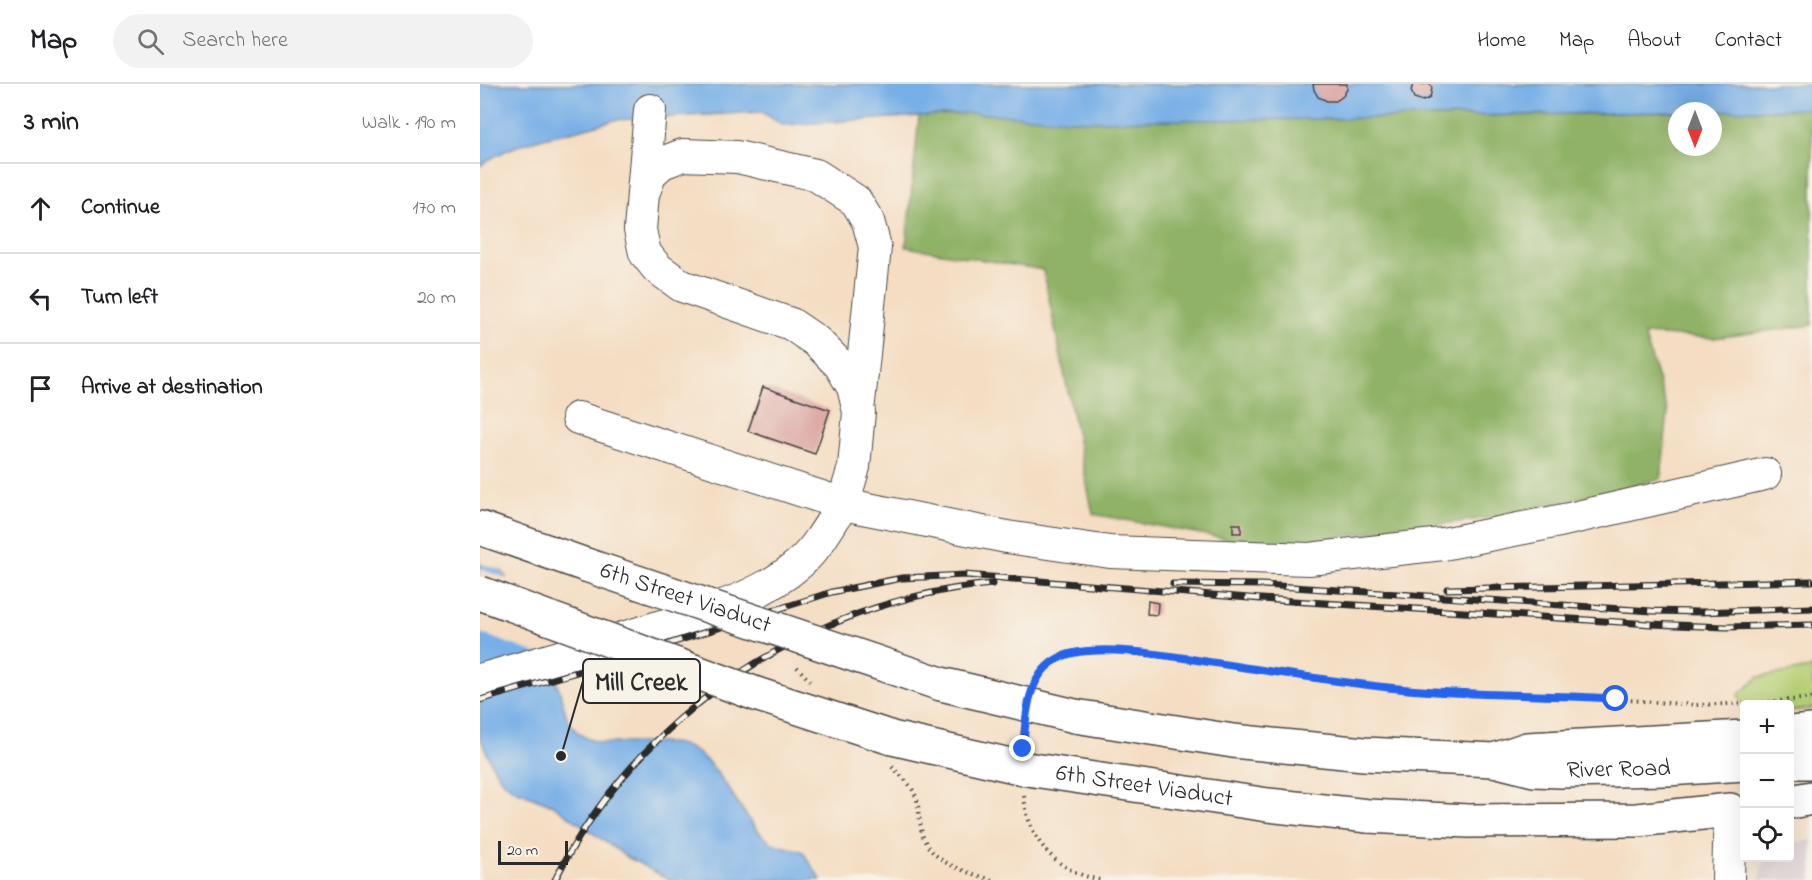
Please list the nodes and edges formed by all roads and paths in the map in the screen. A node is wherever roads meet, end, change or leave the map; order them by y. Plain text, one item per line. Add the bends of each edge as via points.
1 (650, 110) dead end
2 (641, 200) junction
3 (858, 410) junction
4 (578, 418) dead end
5 (1765, 474) dead end
6 (843, 504) junction
7 (480, 528) edge
8 (480, 593) edge
9 (480, 680) edge
10 (1035, 685) dead end
11 (1812, 698) edge
12 (1812, 731) edge
13 (1794, 733) edge
14 (1740, 737) edge
15 (1560, 759) junction
16 (1794, 762) edge
17 (1812, 762) edge
18 (1740, 764) edge
19 (1023, 792) dead end
20 (1812, 798) edge
21 (917, 799) dead end
22 (1794, 801) edge
23 (1737, 809) edge
24 (992, 880) edge
25 (1100, 880) edge
26 (1728, 880) edge

1 - 2 street
2 - 3 street via 640,230 645,253 657,268 682,286 791,324 816,341 840,364 853,387
2 - 3 street via 651,173 662,162 683,155 737,157 816,175 856,201 868,221 874,247
3 - 6 street via 854,467
4 - 6 street
5 - 6 street via 1443,544 1309,560 1110,552 1007,537
6 - 9 street via 801,562 739,601
7 - 15 main road, 6th Street Viaduct, bridge via 941,684 1074,716 1233,741 1364,754 1494,760 1527,749
8 - 23 main road, 6th Street Viaduct, bridge via 759,695 892,738 1016,767 1368,816 1468,821 1637,820
10 - 11 path via 1047,667 1061,657 1105,650 1414,690 1695,705
12 - 13 main road
14 - 15 main road
15 - 18 main road, River Road via 1667,769
16 - 17 main road
19 - 25 path via 1029,824 1046,850 1076,873
20 - 22 main road
21 - 24 path via 920,829 930,849 953,866
23 - 26 street

